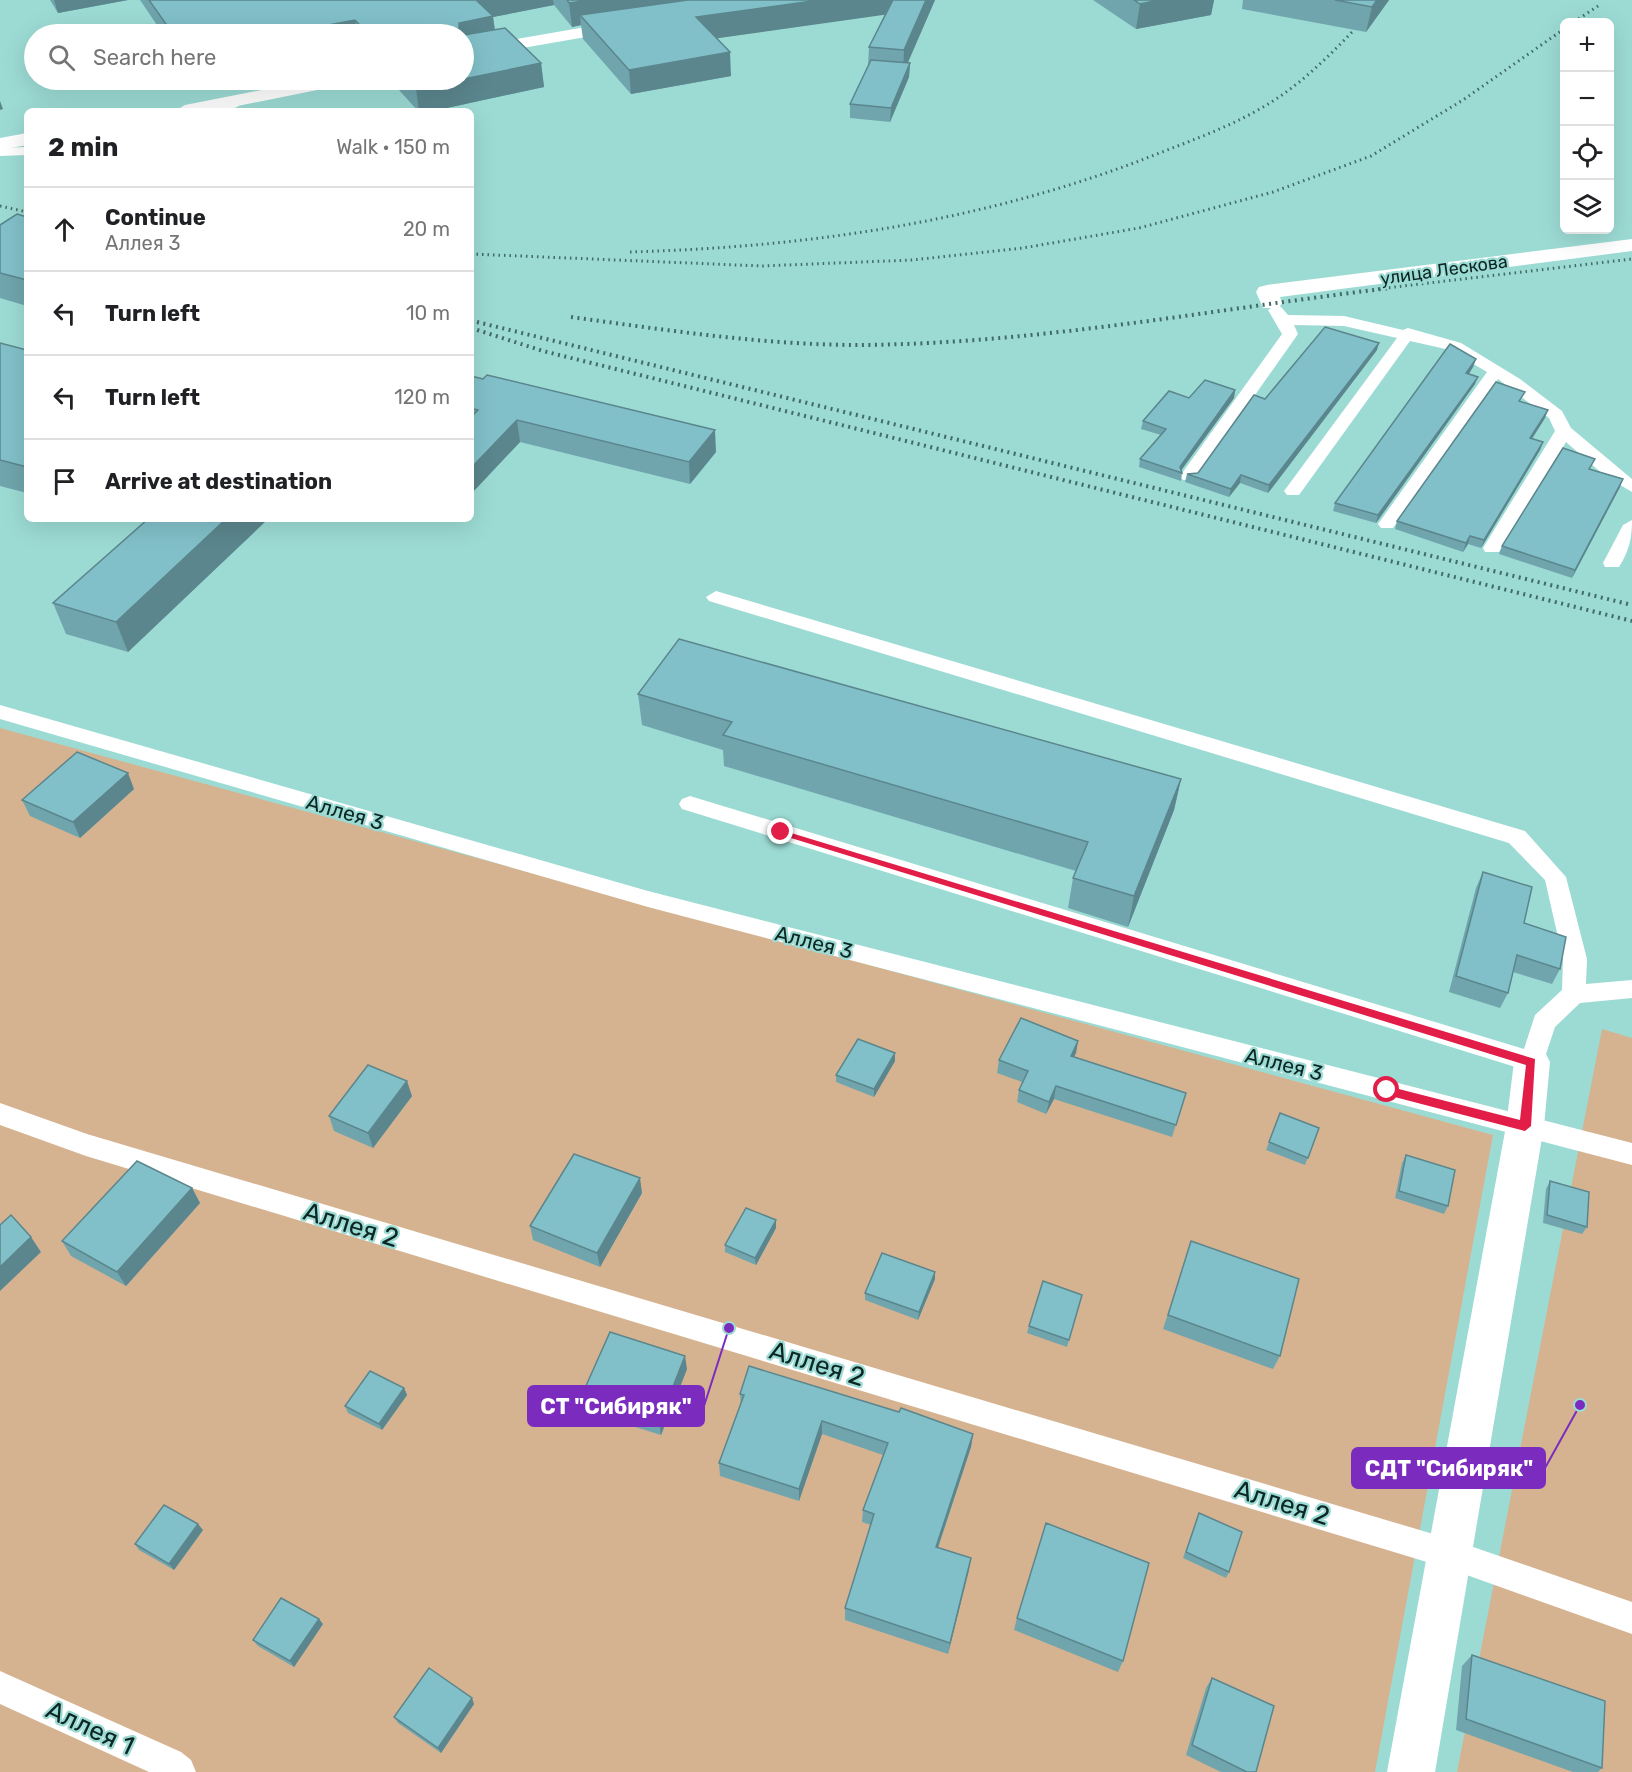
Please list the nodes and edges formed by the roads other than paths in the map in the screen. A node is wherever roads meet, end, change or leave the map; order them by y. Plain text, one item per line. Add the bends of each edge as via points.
1 (642, 23) edge
2 (474, 51) edge
3 (296, 90) edge
4 (226, 107) edge
5 (24, 140) edge
6 (0, 144) edge
7 (24, 151) edge
8 (0, 152) edge
9 (1632, 245) edge
10 (1277, 311) junction
11 (1408, 333) junction
12 (1496, 371) junction
13 (1564, 430) junction
14 (1189, 476) edge
15 (1632, 487) edge
16 (1293, 491) dead end
17 (1388, 524) dead end
18 (1632, 525) edge
19 (1492, 548) dead end
20 (1612, 563) dead end
21 (716, 597) dead end
22 (0, 712) edge
23 (690, 804) dead end
24 (1632, 989) edge
25 (1574, 994) junction
26 (1532, 1062) junction
27 (0, 1114) edge
28 (1525, 1126) junction
29 (1632, 1154) edge
30 (1450, 1554) junction
31 (1632, 1618) edge
32 (0, 1687) edge
33 (179, 1772) edge
34 (1411, 1772) edge

1 - 2 street
3 - 4 street
5 - 6 street
7 - 8 lane
9 - 10 street, улица Лескова via 1267,292
10 - 11 lane
10 - 14 lane via 1290,334
11 - 12 lane via 1455,346
11 - 16 lane
12 - 13 lane via 1556,415
12 - 17 lane
13 - 15 lane
13 - 19 lane
18 - 20 lane
21 - 25 lane via 1517,837 1555,877 1575,959
22 - 28 lane, Аллея 3 via 648,899
23 - 26 lane
24 - 25 lane
25 - 26 lane via 1544,1022
26 - 28 street
27 - 30 lane, Аллея 2 via 86,1145
28 - 29 lane, Аллея 3
28 - 30 street
30 - 31 lane, Аллея 2
30 - 34 street
32 - 33 lane, Аллея 1

